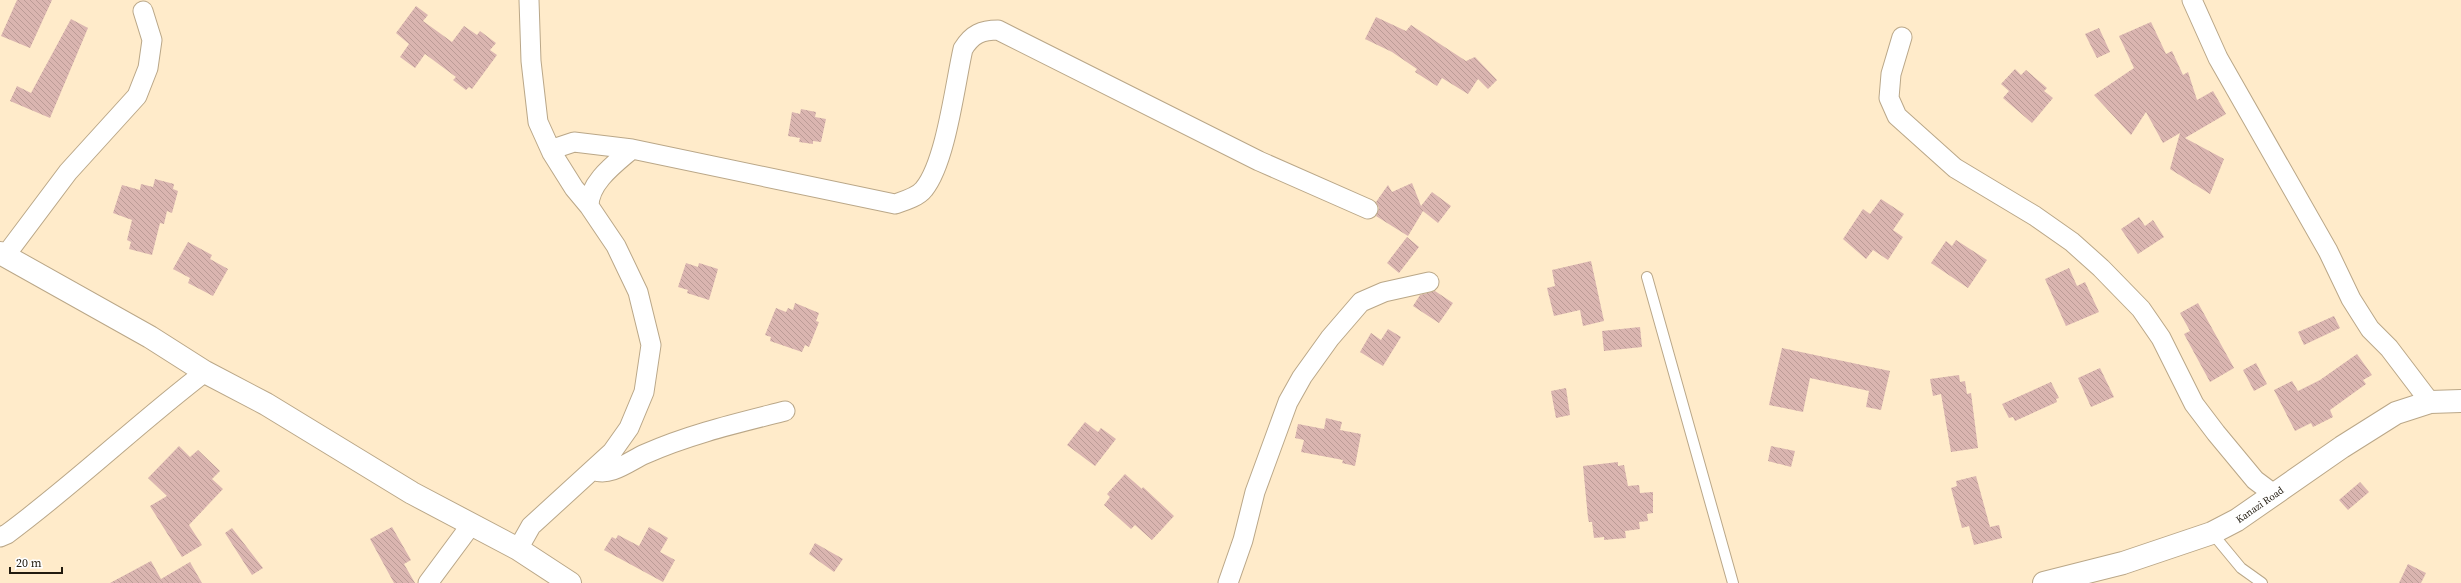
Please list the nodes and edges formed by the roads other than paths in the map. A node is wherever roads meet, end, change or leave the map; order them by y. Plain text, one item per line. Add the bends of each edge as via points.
1 (529, 0) edge
2 (2192, 0) edge
3 (143, 11) dead end
4 (1902, 37) dead end
5 (632, 149) junction
6 (552, 153) junction
7 (589, 206) junction
8 (1368, 209) dead end
9 (2, 255) edge
10 (1647, 277) dead end
11 (1429, 282) dead end
12 (205, 372) junction
13 (2461, 401) edge
14 (2430, 402) junction
15 (785, 411) dead end
16 (594, 470) junction
17 (2275, 495) junction
18 (471, 526) junction
19 (2212, 532) junction
20 (0, 537) edge
21 (518, 549) junction
22 (428, 583) edge
23 (570, 583) edge
24 (1228, 583) edge
25 (1733, 583) edge
26 (2044, 583) edge
27 (2262, 583) edge

1 - 6 street via 531,61 538,122
2 - 14 street via 2218,58 2328,251 2351,299 2370,329 2389,348
3 - 9 street via 152,40 148,68 137,96 68,172
4 - 17 street via 1891,74 1889,98 1897,116 1955,168 2035,216 2072,242 2101,268 2141,309 2161,338 2194,404 2220,439 2255,480
5 - 6 street via 574,142 559,147
5 - 7 street via 596,185 589,197
5 - 8 street via 895,204 924,190 932,175 946,137 962,54 969,39 984,30 998,30 1259,161
6 - 7 street
7 - 16 street via 616,246 638,292 651,345 644,392 629,428 612,452
9 - 12 street via 150,337
10 - 25 lane
11 - 24 street via 1384,292 1362,302 1334,333 1302,376 1288,402 1255,492
12 - 18 street via 266,404 412,494
12 - 20 street via 158,408 58,494
13 - 14 street, Kanazi Road
14 - 17 street, Kanazi Road via 2396,413 2342,447
15 - 16 street via 692,436 644,454 614,470
16 - 21 street via 531,526
17 - 19 street, Kanazi Road via 2237,520
18 - 21 street
18 - 22 street
19 - 26 street, Kanazi Road via 2123,563
19 - 27 lane via 2241,568
21 - 23 street

